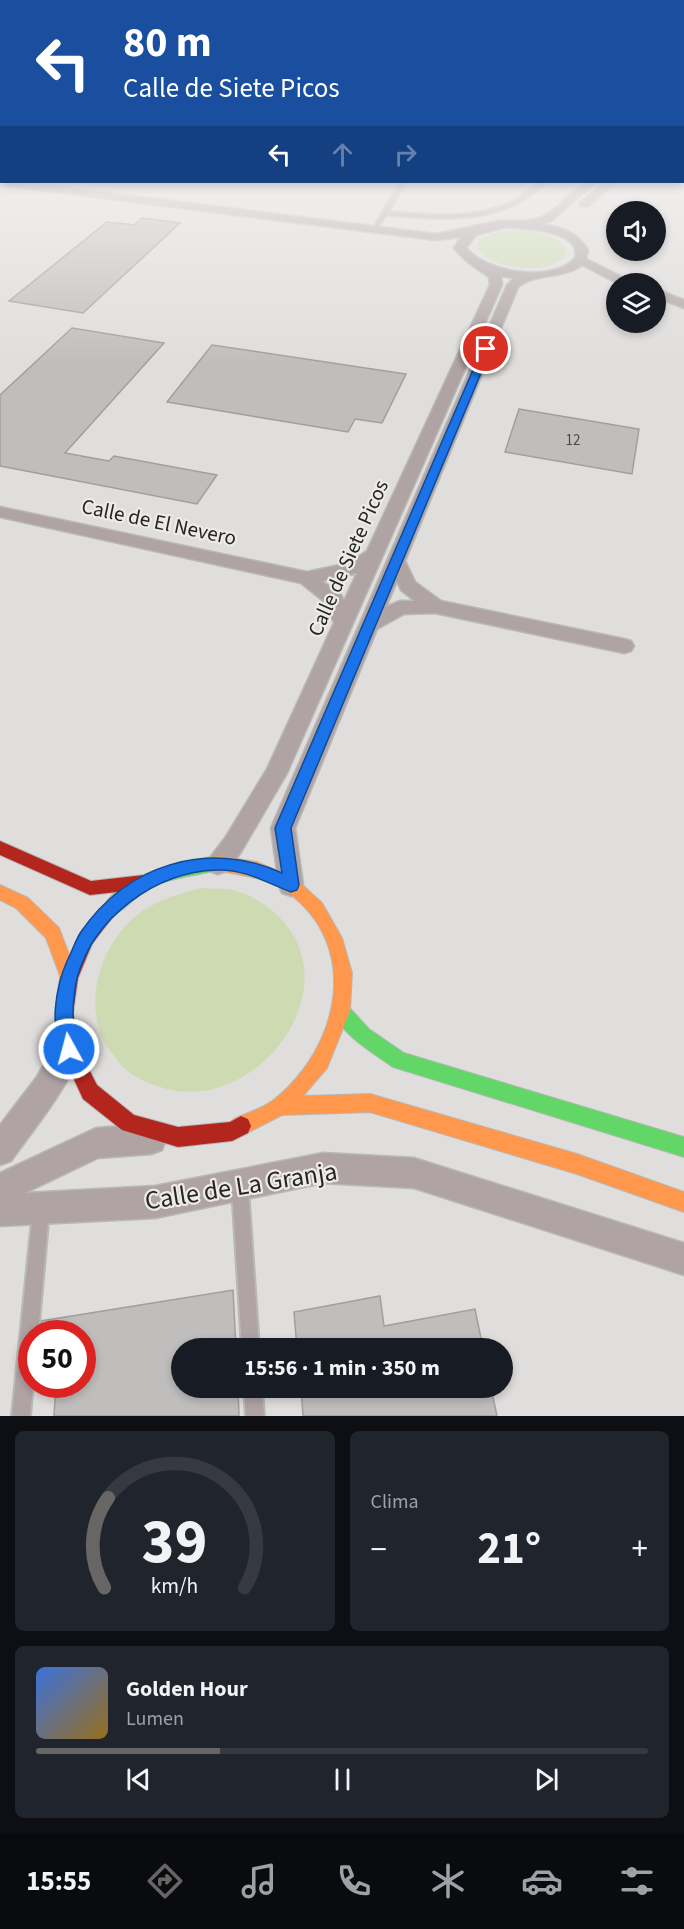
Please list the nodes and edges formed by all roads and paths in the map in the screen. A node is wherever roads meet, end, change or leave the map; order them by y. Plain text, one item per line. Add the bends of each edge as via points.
1 (392, 232) edge
2 (471, 232) joint
3 (566, 232) edge
4 (435, 237) junction
5 (460, 248) junction
6 (580, 260) junction
7 (484, 267) junction
8 (563, 271) junction
9 (606, 274) edge
10 (525, 275) junction
11 (606, 277) edge
12 (666, 297) edge
13 (684, 304) edge
14 (0, 512) edge
15 (374, 555) junction
16 (396, 560) junction
17 (307, 578) junction
18 (435, 606) junction
19 (344, 623) junction
20 (370, 624) junction
21 (624, 646) dead end
22 (0, 848) edge
23 (218, 863) junction
24 (147, 881) junction
25 (291, 885) junction
26 (0, 892) edge
27 (69, 978) junction
28 (341, 1011) junction
29 (69, 1049) junction
30 (281, 1106) junction
31 (178, 1137) junction
32 (684, 1147) edge
33 (0, 1150) edge
34 (239, 1185) junction
35 (0, 1189) edge
36 (653, 1192) junction
37 (684, 1202) edge
38 (42, 1208) junction
39 (0, 1210) edge
40 (684, 1211) edge
41 (684, 1259) edge
42 (250, 1338) edge
43 (254, 1398) edge
44 (21, 1416) edge
45 (255, 1416) edge

1 - 4 street
2 - 4 street
2 - 5 street
3 - 6 street via 580,246
4 - 5 street
5 - 7 street via 472,262
6 - 8 street
6 - 9 street
7 - 10 street
7 - 15 street, Calle de Siete Picos via 495,276 496,285
8 - 10 street
8 - 11 street
10 - 16 street, Calle de Siete Picos via 513,285
12 - 13 street
14 - 17 street, Calle de El Nevero
15 - 17 street, Calle de El Nevero via 354,568
15 - 19 street, Calle de Siete Picos
16 - 18 street via 408,586
16 - 20 street, Calle de Siete Picos
17 - 19 street, Calle de El Nevero via 334,600
18 - 20 street via 400,608
18 - 21 street
19 - 23 street, Calle de Siete Picos via 276,773
20 - 25 street, Calle de Siete Picos via 283,828
22 - 24 main road via 90,888
23 - 24 main road via 182,868
23 - 25 main road via 257,869
24 - 27 main road via 113,906 86,939
25 - 28 main road via 316,908 334,938 343,973
26 - 27 main road via 22,903 53,933
27 - 29 main road via 64,1013
28 - 30 main road via 321,1062
28 - 32 main road via 363,1035 399,1061
29 - 31 main road via 90,1092 129,1123
29 - 33 street via 46,1088
30 - 31 main road via 232,1131
30 - 36 main road via 370,1103 577,1164
31 - 35 street via 96,1143
34 - 38 street, Calle de La Granja via 155,1202
34 - 41 street, Calle de La Granja via 323,1168 414,1173
34 - 42 lane
36 - 37 main road
36 - 40 street
38 - 39 street, Calle de La Granja
38 - 44 lane
43 - 45 lane

